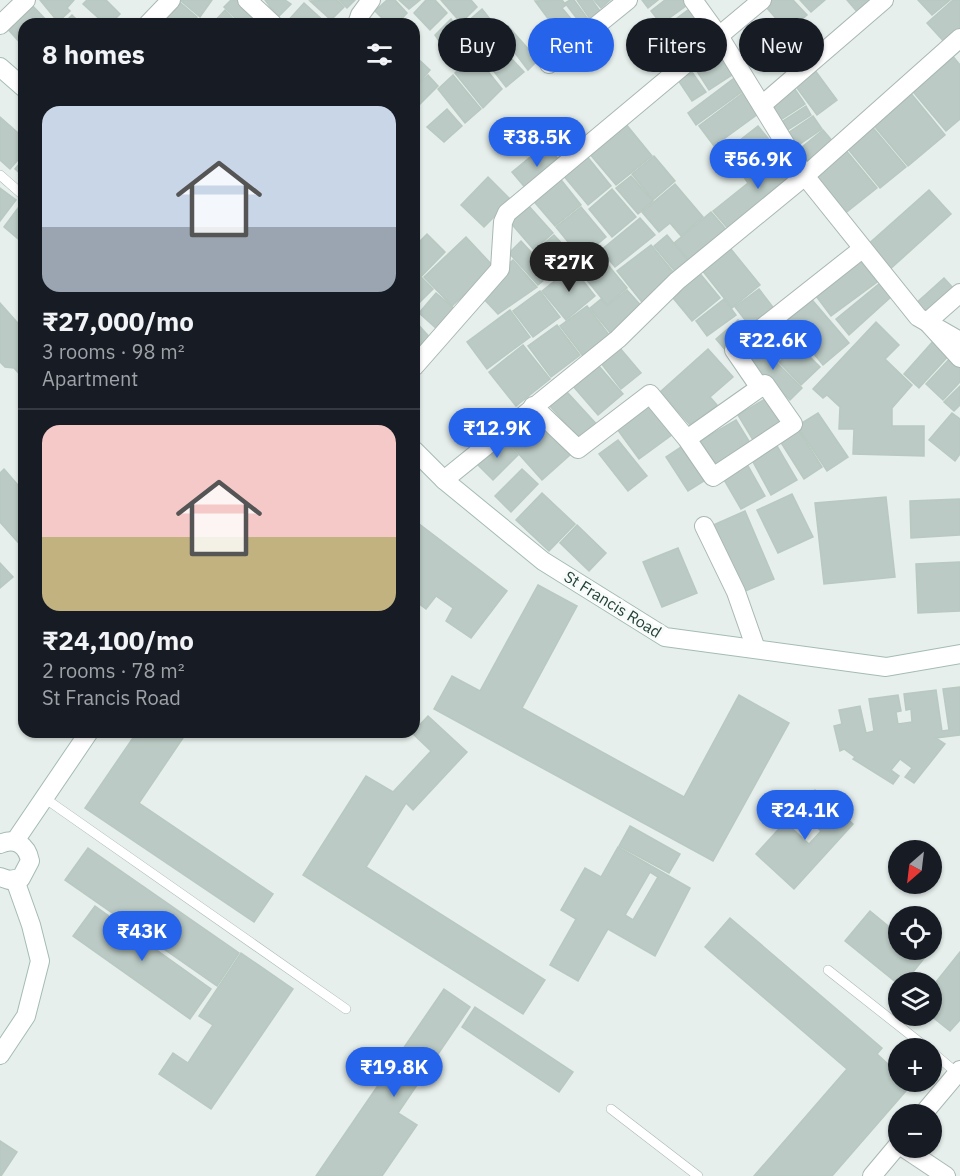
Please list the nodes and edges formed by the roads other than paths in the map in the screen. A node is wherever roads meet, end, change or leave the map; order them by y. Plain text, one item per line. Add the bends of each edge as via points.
1 (26, 0) edge
2 (171, 0) edge
3 (247, 0) edge
4 (371, 0) edge
5 (628, 0) edge
6 (693, 0) edge
7 (762, 0) edge
8 (884, 0) edge
9 (153, 18) edge
10 (266, 18) edge
11 (359, 18) edge
12 (606, 18) edge
13 (706, 18) edge
14 (0, 25) edge
15 (727, 29) edge
16 (960, 38) edge
17 (727, 50) edge
18 (0, 67) edge
19 (675, 72) edge
20 (18, 83) edge
21 (762, 105) junction
22 (0, 175) edge
23 (805, 176) junction
24 (18, 191) edge
25 (862, 249) junction
26 (960, 293) edge
27 (927, 322) junction
28 (960, 341) edge
29 (960, 358) edge
30 (420, 360) edge
31 (759, 388) junction
32 (533, 406) junction
33 (687, 439) junction
34 (420, 456) edge
35 (444, 480) junction
36 (704, 526) dead end
37 (756, 650) junction
38 (960, 654) edge
39 (85, 738) edge
40 (43, 797) junction
41 (8, 843) edge
42 (7, 879) edge
43 (828, 970) dead end
44 (346, 1009) dead end
45 (914, 1038) edge
46 (0, 1055) edge
47 (942, 1059) edge
48 (959, 1071) edge
49 (931, 1104) edge
50 (611, 1109) dead end
51 (888, 1157) edge
52 (919, 1158) edge
53 (698, 1176) edge
54 (872, 1176) edge
55 (946, 1176) edge

1 - 14 street
2 - 9 street
3 - 10 street
4 - 11 street
5 - 12 street
6 - 13 street
7 - 15 street
8 - 21 street
16 - 23 street
17 - 21 street
18 - 20 street
19 - 30 street via 507,213 500,268
21 - 23 street
22 - 24 lane
23 - 25 street
23 - 32 street via 677,281 618,339
25 - 27 street via 918,317
25 - 31 street via 734,350
26 - 27 street
27 - 28 street
27 - 29 street
31 - 33 street
31 - 33 street via 765,384 793,424 713,477
32 - 33 street via 578,449 650,394
32 - 35 street
34 - 35 street, St Francis Road
35 - 37 street, St Francis Road via 543,561 665,637
36 - 37 street via 736,592
37 - 38 street, St Francis Road via 886,667
39 - 40 street
40 - 41 street
40 - 44 lane
41 - 42 street via 26,849 30,861 26,873
42 - 46 street via 31,925 40,961 26,1016
43 - 45 lane
47 - 48 lane
48 - 49 street
50 - 53 lane
51 - 54 street
52 - 55 street

